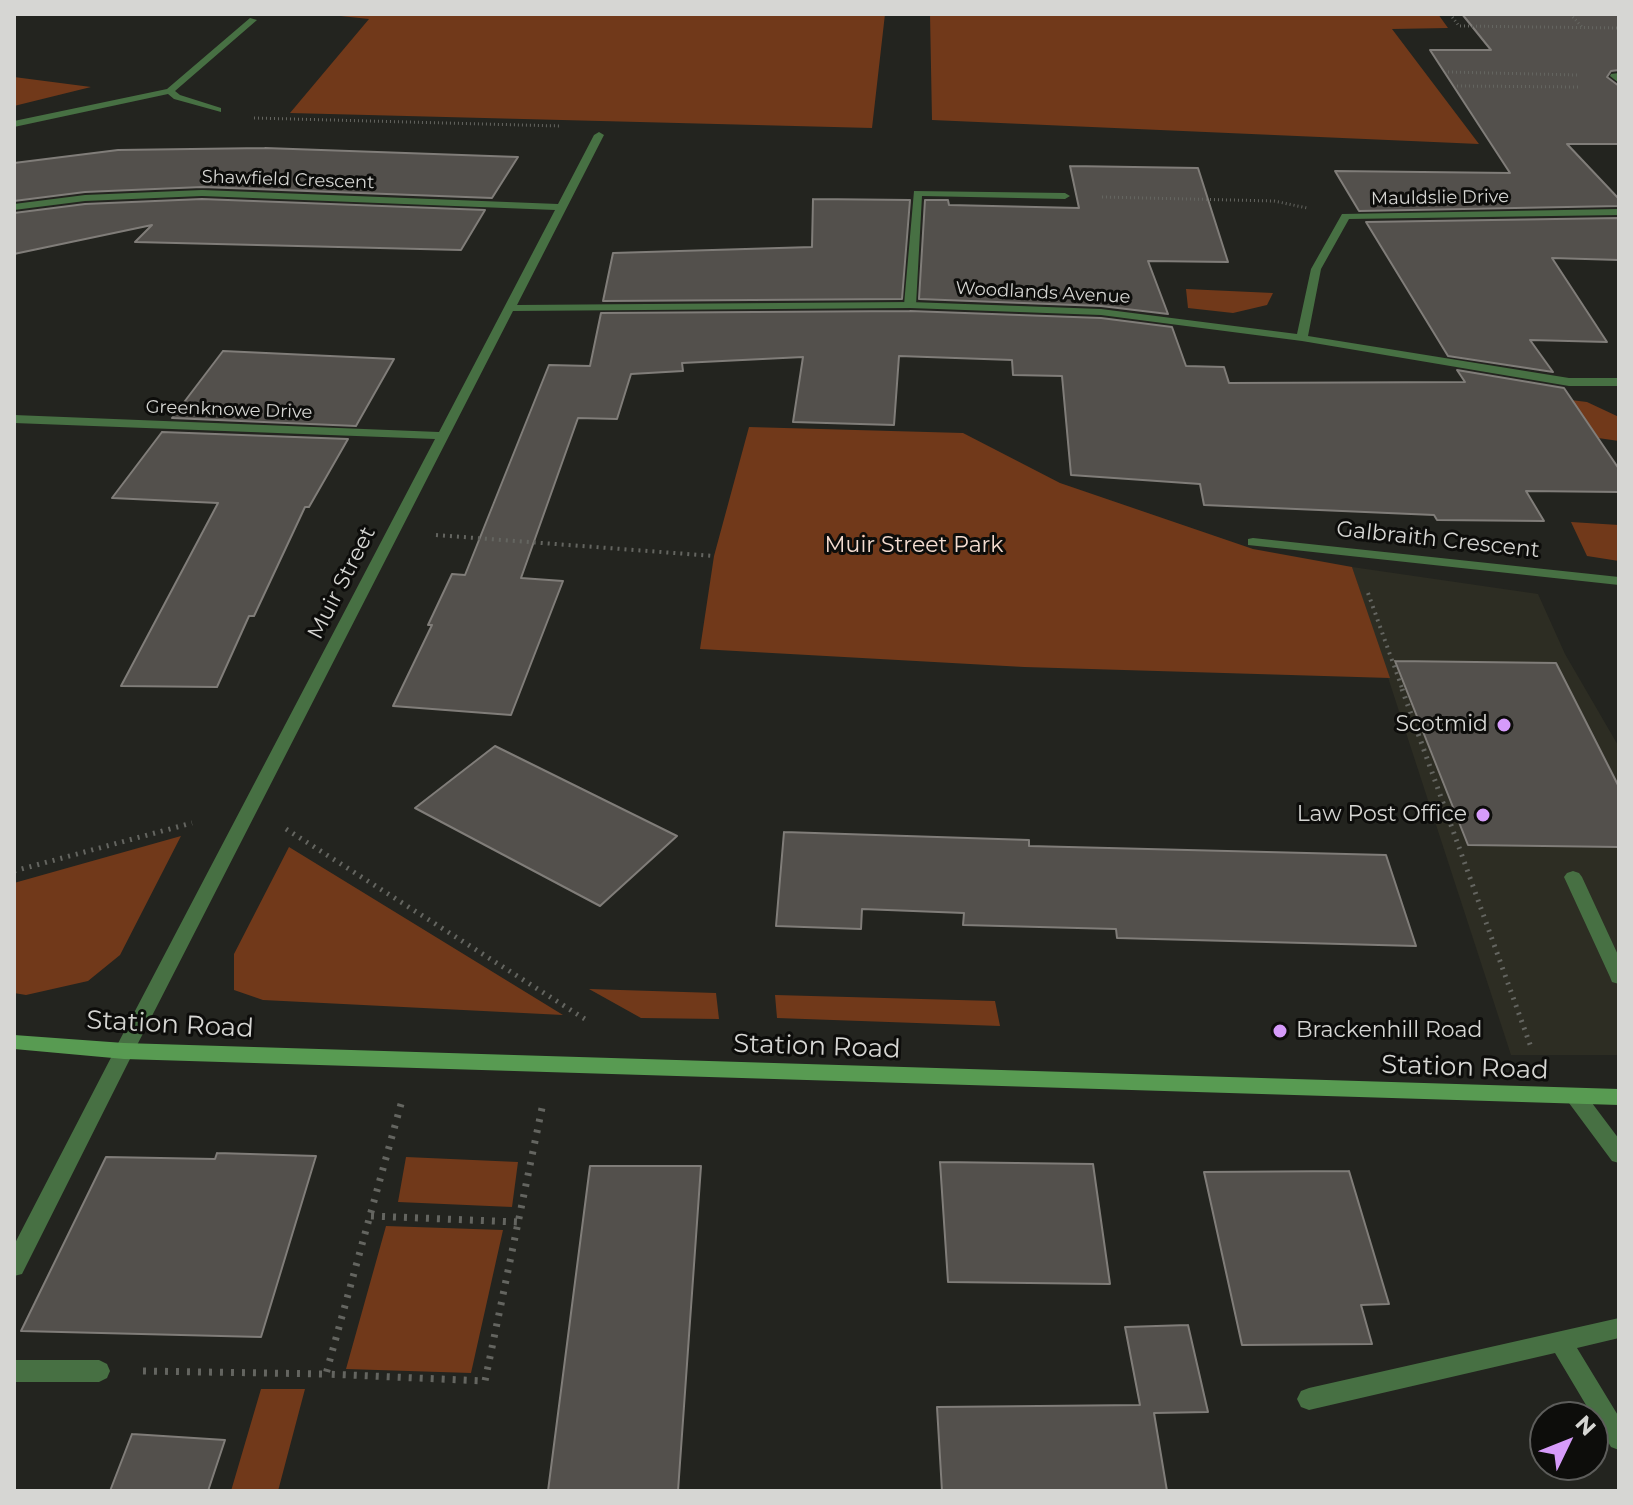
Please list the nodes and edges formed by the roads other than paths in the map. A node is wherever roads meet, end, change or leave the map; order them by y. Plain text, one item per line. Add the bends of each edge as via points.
1 (253, 20) dead end
2 (170, 91) junction
3 (218, 110) road end
4 (14, 124) edge
5 (599, 135) road end
6 (1065, 196) road end
7 (14, 207) edge
8 (561, 207) junction
9 (1619, 212) edge
10 (910, 305) junction
11 (509, 308) junction
12 (1302, 338) junction
13 (1619, 382) edge
14 (14, 419) edge
15 (443, 436) junction
16 (1253, 542) dead end
17 (1619, 581) edge
18 (1573, 877) dead end
19 (1619, 977) edge
20 (14, 1042) edge
21 (124, 1051) junction
22 (1576, 1097) junction
23 (1619, 1097) edge
24 (1619, 1155) edge
25 (14, 1267) edge
26 (1619, 1328) edge
27 (1560, 1341) junction
28 (14, 1371) edge
29 (99, 1371) road end
30 (1309, 1399) dead end
31 (1619, 1439) edge

1 - 2 street
2 - 3 street
2 - 4 street
5 - 8 street, Muir Street
6 - 10 street via 917,193
7 - 8 street, Shawfield Crescent via 202,193
8 - 11 street, Muir Street
9 - 12 street, Mauldslie Drive via 1346,216 1316,269
10 - 11 street, Woodlands Avenue
10 - 12 street, Woodlands Avenue via 1101,312
11 - 15 street, Muir Street
12 - 13 street, Woodlands Avenue via 1569,382
14 - 15 street, Greenknowe Drive
15 - 21 street, Muir Street
16 - 17 street, Galbraith Crescent
18 - 19 street
20 - 21 main road, Station Road
21 - 22 main road, Station Road
21 - 25 street, Muir Street
22 - 23 main road, Station Road
22 - 24 street
26 - 27 street
27 - 30 street
27 - 31 street
28 - 29 street

